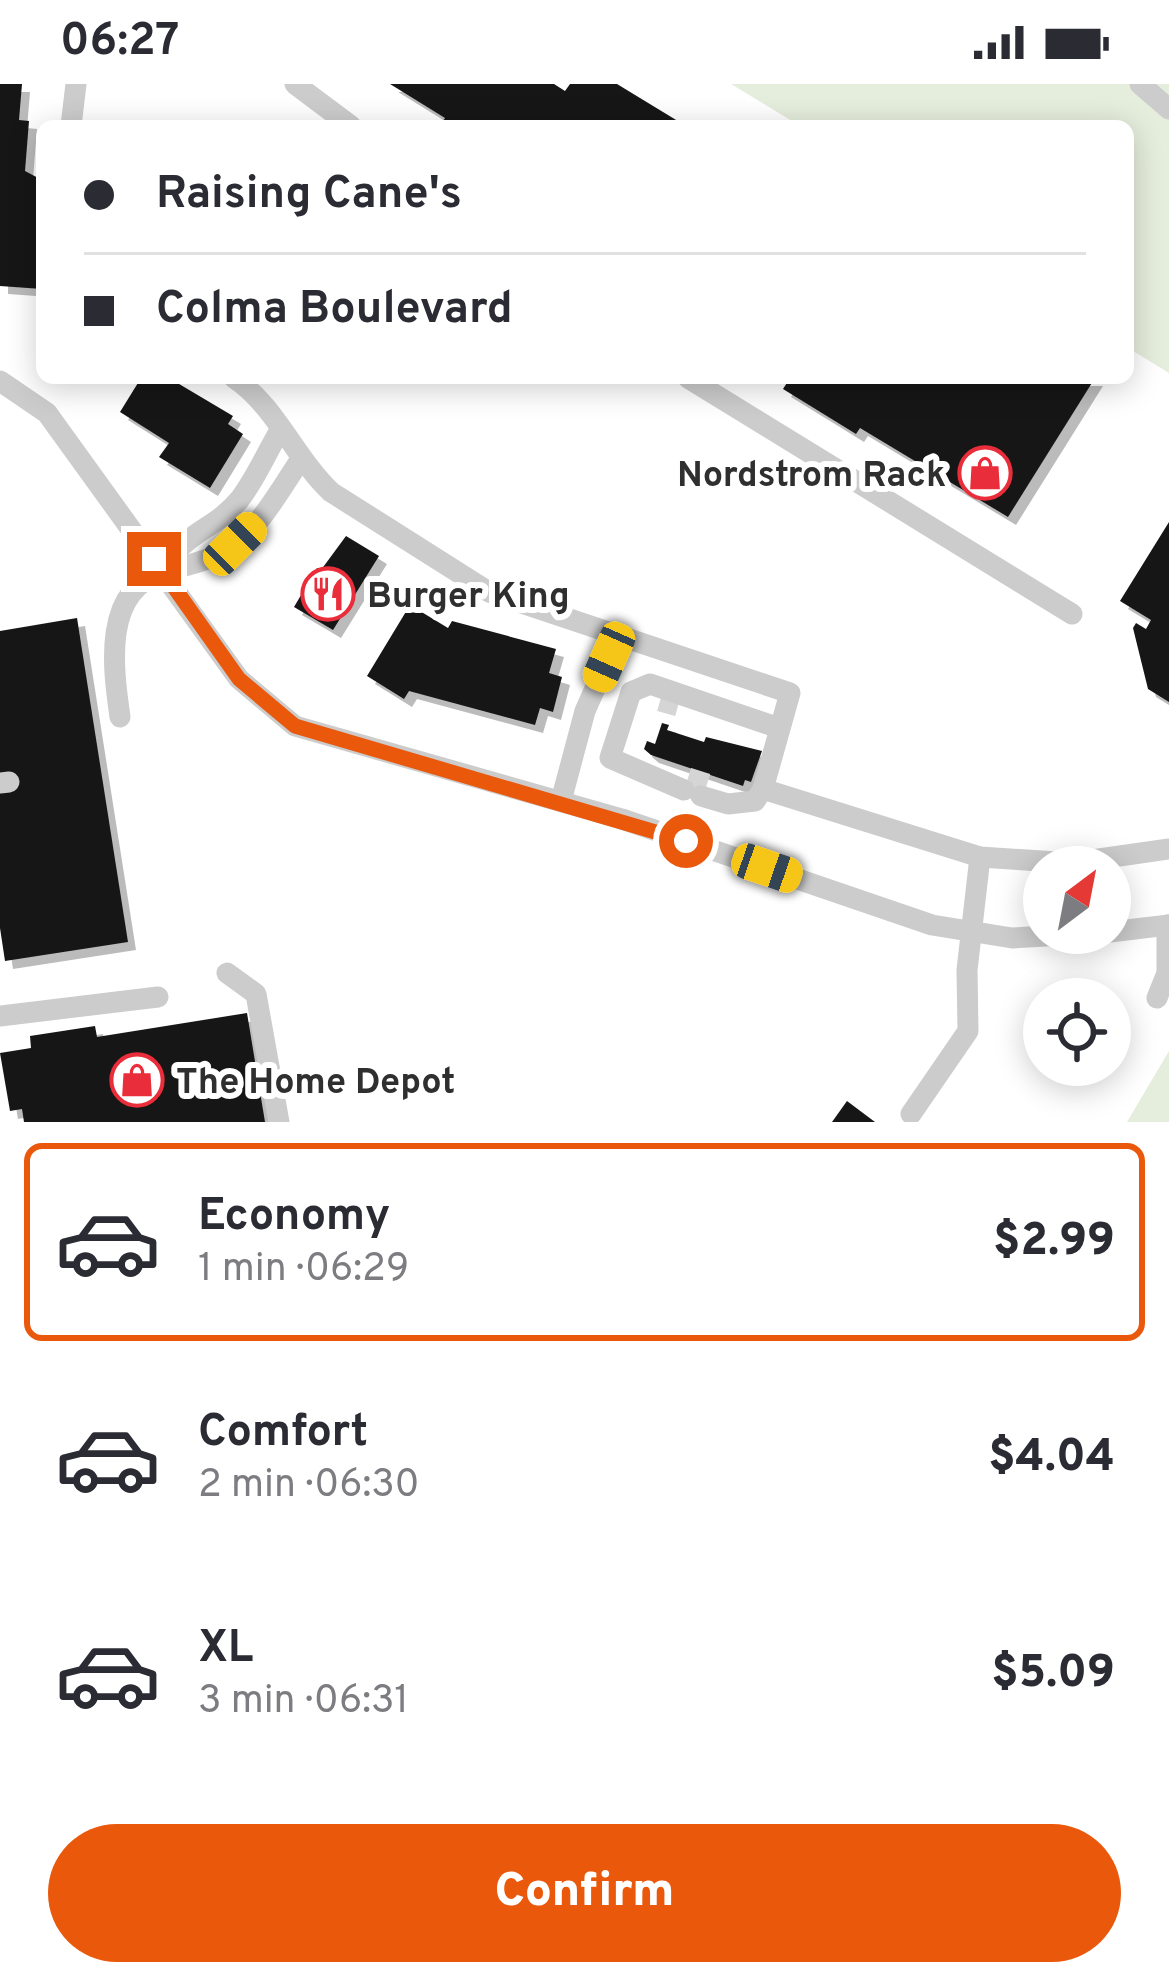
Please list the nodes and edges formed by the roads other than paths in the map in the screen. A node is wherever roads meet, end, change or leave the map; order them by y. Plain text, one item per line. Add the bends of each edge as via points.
1 (76, 84) edge
2 (295, 84) edge
3 (1141, 84) edge
4 (1169, 109) edge
5 (72, 120) edge
6 (343, 120) edge
7 (0, 381) edge
8 (244, 384) edge
9 (698, 384) edge
10 (280, 430) junction
11 (301, 459) junction
12 (163, 572) junction
13 (1072, 614) dead end
14 (609, 657) dead end
15 (120, 717) dead end
16 (777, 734) junction
17 (695, 787) junction
18 (759, 795) junction
19 (561, 802) junction
20 (1169, 849) edge
21 (980, 857) junction
22 (1168, 925) edge
23 (1131, 929) edge
24 (970, 933) junction
25 (1023, 937) edge
26 (227, 974) dead end
27 (158, 997) dead end
28 (1157, 998) dead end
29 (0, 1016) edge
30 (911, 1114) dead end
31 (279, 1122) edge

1 - 5 street
2 - 6 street
3 - 4 street
7 - 12 street via 46,413
8 - 10 street
9 - 13 street
10 - 11 street
10 - 12 street via 239,499 176,546
11 - 12 street via 235,544 186,570
11 - 16 street via 331,492 489,592 790,693
12 - 15 street via 133,590 116,624
12 - 19 street via 239,679 295,726
14 - 19 street
16 - 17 street via 669,704 635,704 622,746
16 - 17 street via 650,685 631,692 610,758
16 - 18 street
17 - 18 street
18 - 21 street
19 - 24 street
20 - 21 street via 1071,862
21 - 24 street
22 - 23 street
22 - 28 street via 1167,973
24 - 25 street
24 - 30 street via 968,1031
26 - 31 street via 256,994
27 - 29 street

